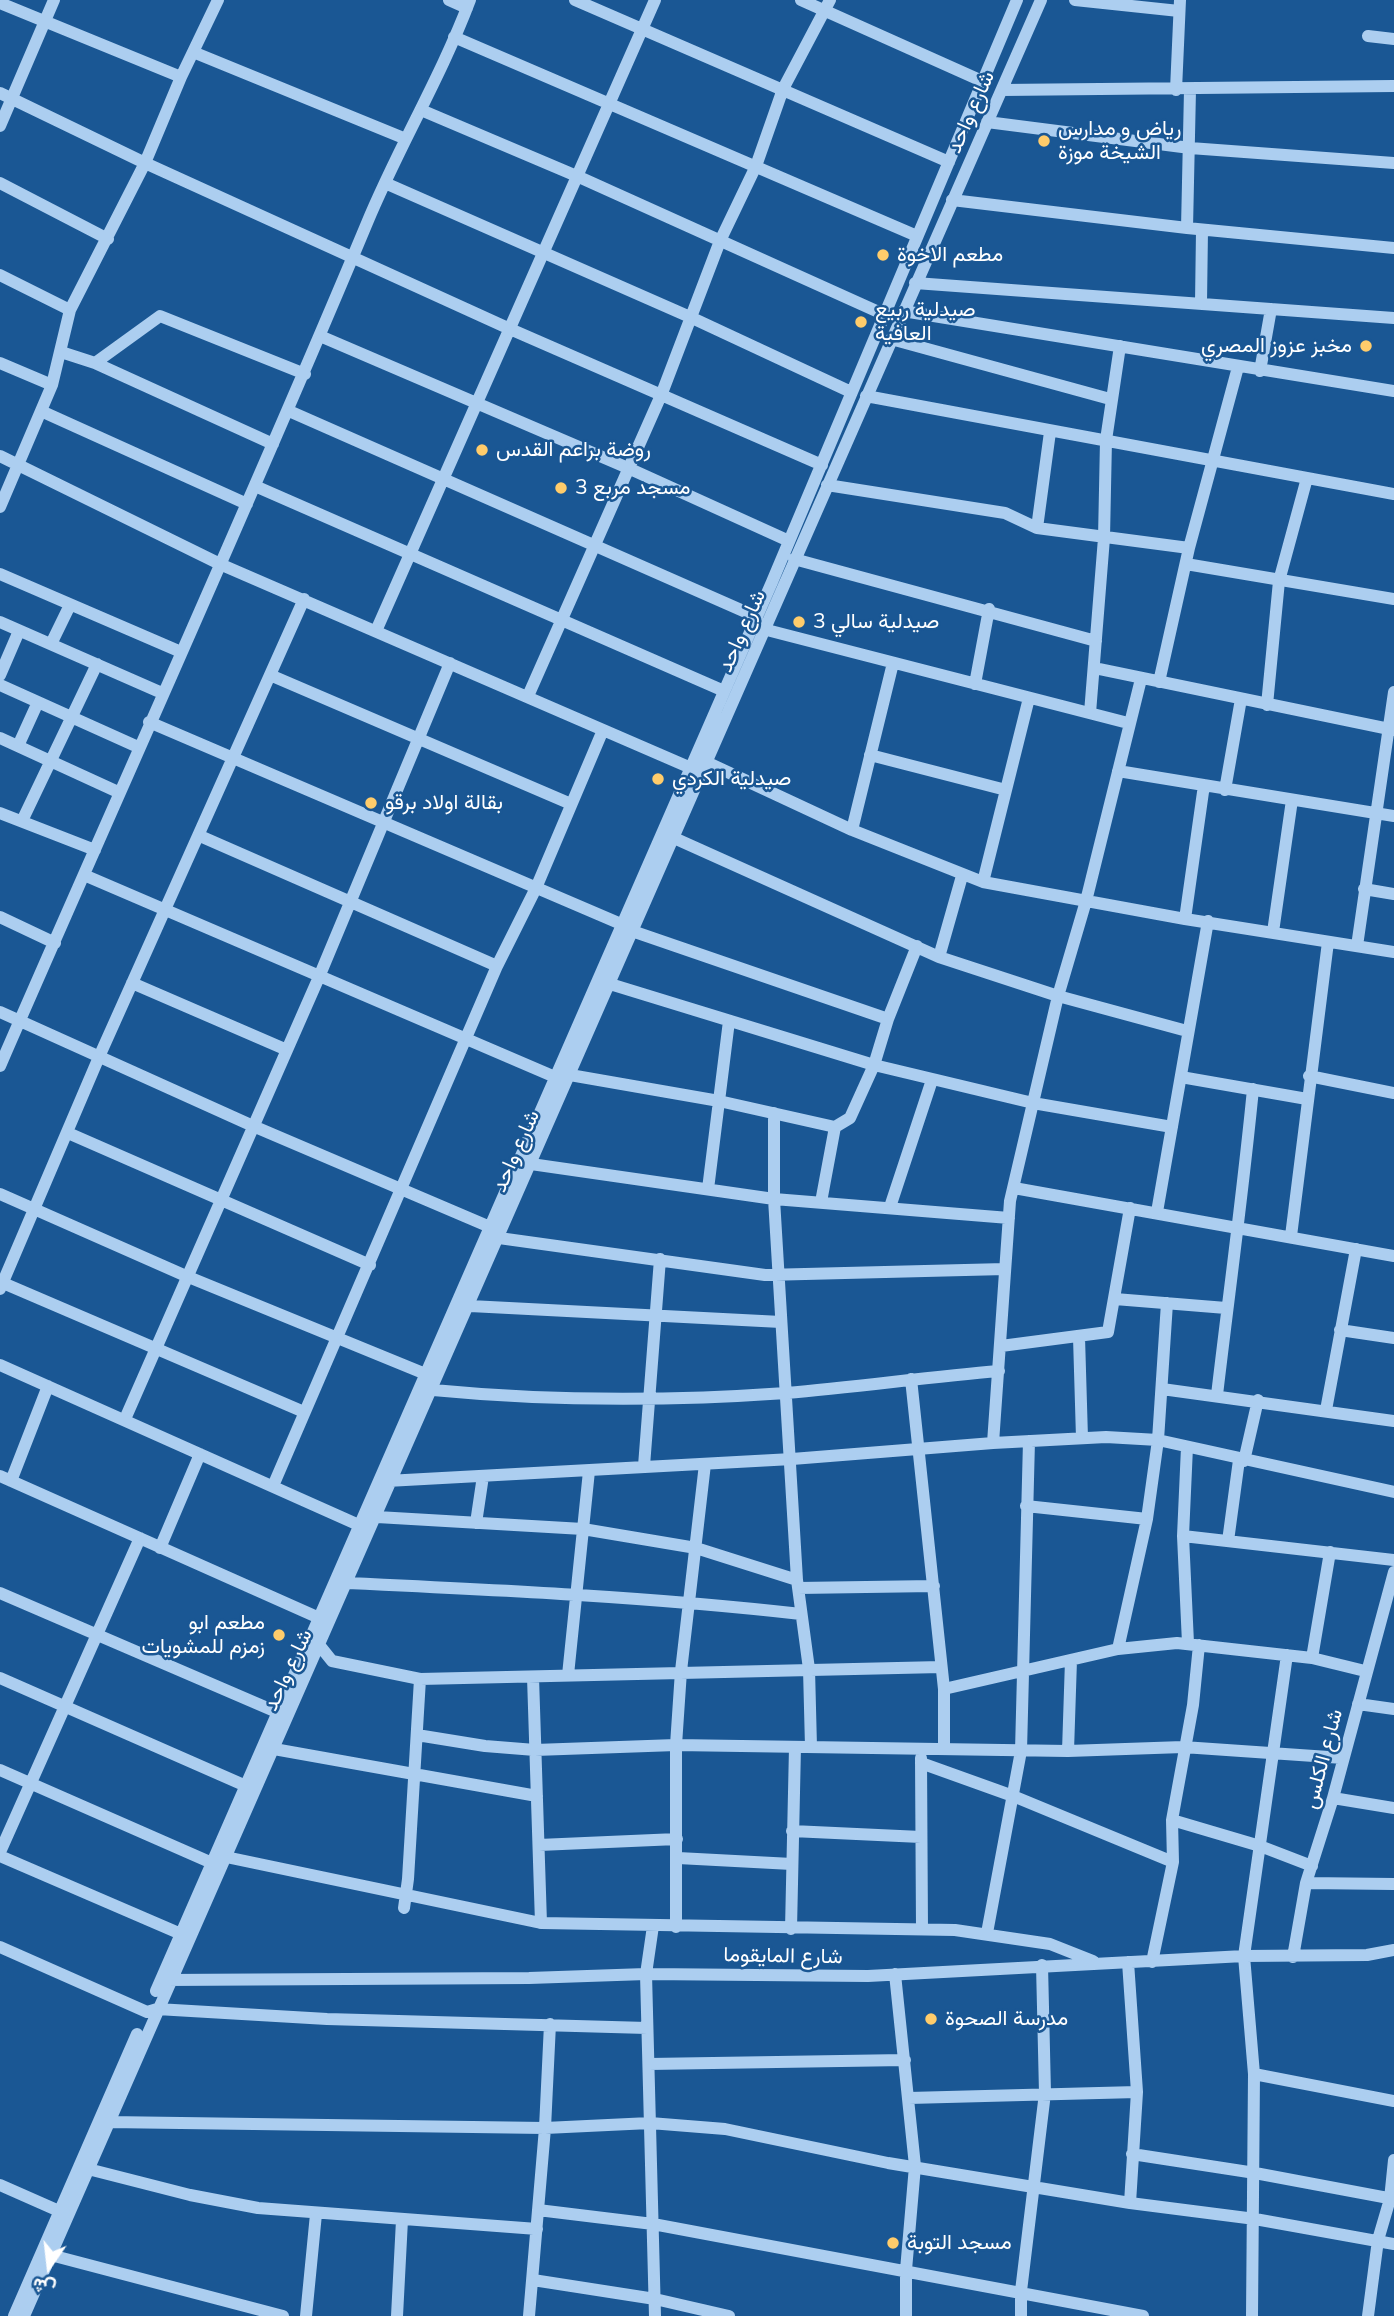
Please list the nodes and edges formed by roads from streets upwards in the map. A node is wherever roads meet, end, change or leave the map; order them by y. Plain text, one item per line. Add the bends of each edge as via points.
1 (54, 0) edge
2 (218, 0) edge
3 (449, 0) edge
4 (575, 0) edge
5 (654, 0) edge
6 (801, 0) edge
7 (1017, 0) edge
8 (1041, 0) edge
9 (1075, 0) edge
10 (0, 3) edge
11 (468, 4) edge
12 (1180, 5) edge
13 (827, 6) edge
14 (44, 23) junction
15 (642, 28) junction
16 (1368, 36) dead end
17 (454, 37) junction
18 (1394, 39) edge
19 (192, 52) junction
20 (181, 77) junction
21 (982, 81) junction
22 (1394, 86) edge
23 (783, 89) junction
24 (1002, 90) junction
25 (1176, 90) junction
26 (1190, 90) junction
27 (6, 95) edge
28 (610, 103) junction
29 (421, 110) junction
30 (987, 122) junction
31 (0, 126) edge
32 (406, 139) junction
33 (1189, 148) junction
34 (948, 162) junction
35 (145, 163) junction
36 (1394, 163) edge
37 (756, 166) junction
38 (579, 177) junction
39 (0, 183) edge
40 (385, 183) junction
41 (952, 200) junction
42 (1187, 228) junction
43 (1202, 230) junction
44 (917, 236) junction
45 (108, 239) junction
46 (720, 242) junction
47 (1394, 248) edge
48 (543, 253) junction
49 (354, 256) junction
50 (0, 275) edge
51 (915, 283) junction
52 (1201, 303) junction
53 (1271, 309) junction
54 (70, 310) junction
55 (903, 311) junction
56 (883, 314) junction
57 (690, 317) junction
58 (1394, 318) edge
59 (510, 330) junction
60 (320, 336) junction
61 (891, 339) junction
62 (1120, 346) junction
63 (61, 352) junction
64 (0, 363) edge
65 (95, 363) junction
66 (1238, 367) junction
67 (1260, 371) junction
68 (305, 374) junction
69 (52, 385) junction
70 (1394, 391) edge
71 (850, 392) junction
72 (662, 393) junction
73 (866, 396) junction
74 (1110, 399) junction
75 (477, 404) junction
76 (41, 411) junction
77 (289, 411) junction
78 (1050, 432) junction
79 (1106, 440) junction
80 (273, 444) junction
81 (0, 456) edge
82 (1215, 459) junction
83 (18, 464) junction
84 (822, 465) junction
85 (628, 468) junction
86 (1307, 478) junction
87 (445, 479) junction
88 (827, 485) junction
89 (256, 486) junction
90 (1394, 494) edge
91 (247, 504) junction
92 (0, 507) edge
93 (1037, 528) junction
94 (1104, 538) junction
95 (789, 541) junction
96 (594, 546) junction
97 (1189, 548) junction
98 (411, 556) junction
99 (794, 559) junction
100 (1186, 564) junction
101 (222, 565) junction
102 (0, 574) edge
103 (1279, 580) junction
104 (304, 599) junction
105 (1394, 599) edge
106 (70, 605) junction
107 (989, 610) junction
108 (562, 621) junction
109 (0, 622) edge
110 (760, 623) junction
111 (19, 631) junction
112 (376, 631) junction
113 (1096, 641) junction
114 (51, 644) junction
115 (181, 652) junction
116 (450, 663) junction
117 (893, 663) junction
118 (97, 664) junction
119 (1095, 668) junction
120 (0, 675) edge
121 (270, 676) junction
122 (1141, 679) junction
123 (1159, 682) junction
124 (975, 684) junction
125 (0, 685) edge
126 (724, 691) junction
127 (1394, 692) edge
128 (162, 693) junction
129 (528, 696) junction
130 (1029, 698) junction
131 (1241, 699) junction
132 (38, 702) junction
133 (1267, 705) junction
134 (722, 710) junction
135 (1090, 713) junction
136 (72, 717) junction
137 (149, 722) junction
138 (1128, 723) junction
139 (603, 730) junction
140 (1392, 730) edge
141 (0, 738) edge
142 (417, 741) junction
143 (18, 746) junction
144 (138, 747) junction
145 (870, 755) junction
146 (234, 757) junction
147 (51, 761) junction
148 (706, 762) junction
149 (691, 768) junction
150 (1118, 771) junction
151 (1204, 785) junction
152 (1006, 790) junction
153 (1225, 790) junction
154 (118, 792) junction
155 (1292, 800) junction
156 (571, 804) junction
157 (0, 813) edge
158 (1376, 813) junction
159 (1394, 816) edge
160 (22, 821) junction
161 (382, 823) junction
162 (852, 830) junction
163 (200, 836) junction
164 (674, 838) junction
165 (94, 850) junction
166 (84, 875) junction
167 (962, 876) junction
168 (982, 882) junction
169 (536, 888) junction
170 (1364, 889) junction
171 (1394, 894) edge
172 (1086, 901) junction
173 (348, 903) junction
174 (165, 909) junction
175 (0, 917) edge
176 (1185, 919) junction
177 (1208, 921) junction
178 (627, 928) junction
179 (1273, 932) junction
180 (1328, 942) junction
181 (55, 943) junction
182 (917, 946) junction
183 (1357, 946) junction
184 (1394, 951) edge
185 (939, 957) junction
186 (497, 967) junction
187 (319, 977) junction
188 (132, 983) junction
189 (610, 984) junction
190 (1058, 996) junction
191 (0, 1012) edge
192 (888, 1020) junction
193 (20, 1021) junction
194 (729, 1021) junction
195 (1187, 1031) junction
196 (466, 1040) junction
197 (287, 1050) junction
198 (99, 1057) junction
199 (874, 1065) junction
200 (0, 1066) edge
201 (570, 1075) junction
202 (1309, 1076) junction
203 (555, 1077) junction
204 (1181, 1077) junction
205 (932, 1080) junction
206 (1254, 1089) junction
207 (1394, 1093) edge
208 (555, 1095) junction
209 (1307, 1099) junction
210 (719, 1101) junction
211 (1032, 1103) junction
212 (774, 1113) junction
213 (253, 1126) junction
214 (835, 1127) junction
215 (1172, 1127) junction
216 (68, 1132) junction
217 (531, 1164) junction
218 (1014, 1188) junction
219 (708, 1189) junction
220 (401, 1190) junction
221 (0, 1194) edge
222 (220, 1199) junction
223 (774, 1199) junction
224 (821, 1202) junction
225 (890, 1207) junction
226 (1130, 1208) junction
227 (35, 1209) junction
228 (1157, 1212) junction
229 (1009, 1218) junction
230 (490, 1227) junction
231 (1240, 1228) junction
232 (1291, 1236) junction
233 (499, 1238) junction
234 (1356, 1249) junction
235 (1394, 1256) edge
236 (660, 1259) junction
237 (370, 1265) junction
238 (1005, 1269) junction
239 (779, 1275) junction
240 (186, 1276) junction
241 (1, 1286) edge
242 (1115, 1298) junction
243 (1167, 1303) junction
244 (470, 1306) junction
245 (1226, 1308) junction
246 (657, 1316) junction
247 (781, 1322) junction
248 (1340, 1330) junction
249 (1079, 1337) junction
250 (337, 1338) junction
251 (1394, 1338) edge
252 (155, 1346) junction
253 (1001, 1346) junction
254 (0, 1365) edge
255 (999, 1371) junction
256 (428, 1375) junction
257 (911, 1379) junction
258 (48, 1386) junction
259 (1162, 1389) junction
260 (433, 1390) junction
261 (785, 1393) junction
262 (1217, 1395) junction
263 (651, 1397) junction
264 (1258, 1400) junction
265 (1326, 1410) junction
266 (304, 1412) junction
267 (124, 1419) junction
268 (1394, 1421) edge
269 (1082, 1438) junction
270 (1158, 1440) junction
271 (1029, 1441) junction
272 (993, 1443) junction
273 (1187, 1447) junction
274 (918, 1448) junction
275 (200, 1454) junction
276 (792, 1460) junction
277 (1241, 1460) junction
278 (705, 1464) junction
279 (645, 1466) junction
280 (589, 1471) junction
281 (483, 1476) junction
282 (6, 1478) edge
283 (387, 1481) junction
284 (273, 1486) junction
285 (1394, 1492) edge
286 (1026, 1506) junction
287 (377, 1517) junction
288 (1147, 1519) junction
289 (475, 1523) junction
290 (361, 1526) junction
291 (583, 1529) junction
292 (1183, 1535) junction
293 (139, 1538) junction
294 (1228, 1541) junction
295 (160, 1548) junction
296 (696, 1548) junction
297 (1329, 1552) junction
298 (1394, 1560) edge
299 (1394, 1572) edge
300 (347, 1583) junction
301 (798, 1584) junction
302 (934, 1586) junction
303 (0, 1593) edge
304 (578, 1593) junction
305 (690, 1601) junction
306 (801, 1614) junction
307 (325, 1621) junction
308 (1380, 1623) junction
309 (1394, 1624) edge
310 (95, 1633) junction
311 (317, 1641) junction
312 (1194, 1644) junction
313 (1118, 1649) junction
314 (1287, 1655) junction
315 (1312, 1658) junction
316 (1071, 1660) junction
317 (941, 1667) junction
318 (809, 1669) junction
319 (681, 1671) junction
320 (1365, 1671) junction
321 (1024, 1672) junction
322 (568, 1675) junction
323 (533, 1677) junction
324 (0, 1678) edge
325 (420, 1679) junction
326 (944, 1689) junction
327 (1357, 1704) junction
328 (63, 1706) junction
329 (1394, 1709) edge
330 (279, 1713) junction
331 (417, 1735) junction
332 (676, 1745) junction
333 (795, 1747) junction
334 (1183, 1747) junction
335 (811, 1748) junction
336 (921, 1748) junction
337 (947, 1748) junction
338 (274, 1749) junction
339 (535, 1751) junction
340 (1021, 1751) junction
341 (1068, 1751) junction
342 (1274, 1752) junction
343 (1343, 1758) junction
344 (921, 1763) junction
345 (0, 1770) edge
346 (947, 1772) junction
347 (414, 1777) junction
348 (30, 1783) junction
349 (246, 1786) junction
350 (537, 1796) junction
351 (1013, 1796) junction
352 (1333, 1798) junction
353 (1394, 1808) edge
354 (1172, 1820) junction
355 (792, 1831) junction
356 (921, 1837) junction
357 (677, 1839) junction
358 (539, 1845) junction
359 (1260, 1846) junction
360 (0, 1854) edge
361 (226, 1857) junction
362 (678, 1858) junction
363 (212, 1863) junction
364 (1173, 1863) junction
365 (792, 1864) junction
366 (1312, 1866) junction
367 (1306, 1883) junction
368 (1394, 1884) edge
369 (407, 1894) junction
370 (404, 1908) dead end
371 (541, 1923) junction
372 (653, 1926) junction
373 (676, 1927) junction
374 (791, 1929) junction
375 (922, 1929) junction
376 (987, 1933) junction
377 (181, 1934) junction
378 (0, 1947) edge
379 (1394, 1950) edge
380 (1244, 1956) junction
381 (1293, 1957) junction
382 (1128, 1962) junction
383 (1152, 1962) junction
384 (1097, 1964) junction
385 (1042, 1965) junction
386 (646, 1974) junction
387 (895, 1974) junction
388 (166, 1980) junction
389 (152, 2010) junction
390 (551, 2024) junction
391 (647, 2028) junction
392 (905, 2060) junction
393 (649, 2064) junction
394 (1254, 2074) junction
395 (1137, 2092) junction
396 (1045, 2093) junction
397 (909, 2098) junction
398 (1394, 2101) edge
399 (108, 2122) junction
400 (650, 2123) junction
401 (545, 2128) junction
402 (1132, 2154) junction
403 (1394, 2160) edge
404 (915, 2166) junction
405 (88, 2169) junction
406 (1255, 2173) junction
407 (0, 2185) edge
408 (1034, 2187) junction
409 (1392, 2199) edge
410 (1130, 2203) junction
411 (538, 2210) junction
412 (59, 2211) junction
413 (316, 2214) junction
414 (1255, 2219) junction
415 (402, 2220) junction
416 (653, 2224) junction
417 (537, 2229) junction
418 (1378, 2240) junction
419 (1394, 2244) edge
420 (46, 2254) junction
421 (906, 2270) junction
422 (533, 2280) junction
423 (1021, 2291) junction
424 (655, 2299) junction
425 (278, 2315) edge
426 (15, 2316) edge
427 (24, 2316) edge
428 (306, 2316) edge
429 (397, 2316) edge
430 (529, 2316) edge
431 (655, 2316) edge
432 (729, 2316) edge
433 (906, 2316) edge
434 (1021, 2316) edge
435 (1143, 2316) edge
436 (1252, 2316) edge
437 (1368, 2316) edge

1 - 14 street
2 - 19 street
3 - 11 street
4 - 15 street
5 - 15 street
6 - 13 street
7 - 21 street, شارع واحد
8 - 24 street, شارع واحد
9 - 12 street
10 - 14 street
11 - 17 street
12 - 25 street
13 - 21 street
13 - 23 street
14 - 20 street
14 - 27 street
15 - 23 street
15 - 28 street
16 - 18 street
17 - 28 street
17 - 29 street
19 - 20 street
19 - 32 street
20 - 35 street
21 - 34 street, شارع واحد
22 - 26 street
23 - 34 street
23 - 37 street
24 - 25 street
24 - 30 street, شارع واحد
25 - 26 street
26 - 33 street
27 - 31 street
27 - 35 street
28 - 37 street
28 - 38 street
29 - 32 street
29 - 38 street
30 - 33 street
30 - 41 street, شارع واحد
32 - 40 street
33 - 36 street
33 - 42 street
34 - 44 street, شارع واحد
35 - 45 street
35 - 49 street
37 - 44 street
37 - 46 street
38 - 46 street
38 - 48 street
39 - 45 street
40 - 48 street
40 - 49 street
41 - 42 street
41 - 51 street, شارع واحد
42 - 43 street
43 - 47 street
43 - 52 street
44 - 56 street, شارع واحد
45 - 54 street
46 - 56 street
46 - 57 street
48 - 57 street
48 - 59 street
49 - 59 street
49 - 60 street
50 - 54 street
51 - 52 street
51 - 55 street, شارع واحد
52 - 53 street
53 - 58 street
53 - 67 street
54 - 63 street
55 - 61 street, شارع واحد
55 - 62 street
56 - 71 street, شارع واحد
57 - 71 street
57 - 72 street
59 - 72 street
59 - 75 street
60 - 68 street
60 - 75 street
61 - 73 street, شارع واحد
61 - 74 street
62 - 66 street
62 - 74 street
63 - 65 street
63 - 69 street
64 - 69 street
65 - 68 street via 160,316
65 - 80 street
66 - 67 street
66 - 82 street
67 - 70 street
68 - 77 street
69 - 76 street
71 - 84 street, شارع واحد
72 - 84 street
72 - 85 street
73 - 78 street
73 - 88 street, شارع واحد
74 - 79 street
75 - 85 street
75 - 87 street
76 - 83 street
76 - 91 street
77 - 80 street
77 - 87 street
78 - 79 street
78 - 93 street
79 - 82 street
79 - 94 street
80 - 89 street
81 - 83 street
82 - 86 street
82 - 97 street
83 - 92 street
83 - 101 street
84 - 95 street, شارع واحد
85 - 95 street
85 - 96 street
86 - 90 street
86 - 103 street
87 - 96 street
87 - 98 street
88 - 93 street via 1005,513
88 - 99 street, شارع واحد
89 - 91 street
89 - 98 street
91 - 101 street
93 - 94 street
94 - 97 street
94 - 113 street
95 - 110 street, شارع واحد
96 - 108 street
96 - 110 street
97 - 100 street
98 - 108 street
98 - 112 street
99 - 107 street
99 - 110 street, شارع واحد
100 - 103 street
100 - 123 street
101 - 104 street
101 - 115 street
102 - 106 street
103 - 105 street
103 - 133 street
104 - 112 street
104 - 121 street
106 - 114 street
106 - 115 street
107 - 113 street
107 - 124 street
108 - 126 street
108 - 129 street
109 - 111 street
110 - 117 street
110 - 126 street, شارع واحد
110 - 134 street, شارع واحد
111 - 114 street
111 - 120 street
112 - 116 street
113 - 119 street
114 - 118 street
115 - 128 street
116 - 129 street
116 - 142 street
117 - 124 street
117 - 145 street
118 - 128 street
118 - 136 street
119 - 122 street
119 - 135 street
121 - 142 street
121 - 146 street
122 - 123 street
122 - 138 street
123 - 131 street
124 - 130 street
125 - 132 street
126 - 134 street, شارع واحد
127 - 140 street
128 - 137 street
129 - 139 street
130 - 135 street
130 - 152 street
131 - 133 street
131 - 153 street
132 - 136 street
132 - 143 street
133 - 140 street
134 - 148 street, شارع واحد
134 - 149 street, شارع واحد
135 - 138 street
136 - 144 street
136 - 147 street
137 - 144 street
137 - 146 street
138 - 150 street
139 - 149 street
139 - 156 street
140 - 158 street
141 - 143 street
142 - 156 street
142 - 161 street
143 - 147 street
144 - 154 street
145 - 152 street
145 - 162 street
146 - 161 street
146 - 163 street
147 - 154 street
147 - 160 street
148 - 162 street
148 - 164 street, شارع واحد
149 - 178 street, شارع واحد
150 - 151 street
150 - 172 street
151 - 153 street
151 - 176 street
152 - 168 street
153 - 155 street
154 - 165 street
155 - 158 street
155 - 179 street
156 - 169 street
157 - 160 street
158 - 159 street
158 - 170 street
160 - 165 street
161 - 169 street
161 - 173 street
162 - 167 street
163 - 173 street
163 - 174 street
164 - 178 street, شارع واحد
164 - 182 street
165 - 166 street
166 - 174 street
166 - 181 street
167 - 168 street
167 - 185 street
168 - 172 street
169 - 178 street
169 - 186 street
170 - 171 street
170 - 183 street
172 - 176 street
172 - 190 street
173 - 186 street
173 - 187 street
174 - 187 street
174 - 188 street
175 - 181 street
176 - 177 street
177 - 179 street
177 - 195 street
178 - 189 street, شارع واحد
178 - 192 street
178 - 203 street, شارع واحد
179 - 180 street
180 - 183 street
180 - 202 street
181 - 193 street
182 - 185 street
182 - 192 street
183 - 184 street
185 - 190 street
186 - 196 street
187 - 196 street
187 - 197 street
188 - 197 street
188 - 198 street
189 - 194 street
189 - 201 street, شارع واحد
190 - 195 street
190 - 211 street
191 - 193 street
192 - 199 street
193 - 198 street
193 - 200 street
194 - 199 street
194 - 210 street
195 - 204 street
196 - 203 street
196 - 220 street
197 - 213 street
198 - 213 street
198 - 216 street
199 - 205 street
199 - 214 street via 850,1118
201 - 208 street, شارع واحد
201 - 210 street
202 - 207 street
202 - 209 street
203 - 208 street, شارع واحد
204 - 206 street
204 - 215 street
205 - 211 street
205 - 225 street
206 - 209 street
206 - 231 street
208 - 217 street, شارع واحد
208 - 230 street, شارع واحد
209 - 232 street
210 - 212 street
210 - 219 street
211 - 215 street
211 - 218 street
212 - 214 street
212 - 223 street
213 - 220 street
213 - 222 street
214 - 224 street
215 - 228 street
216 - 222 street
216 - 227 street
217 - 219 street
217 - 233 street, شارع واحد
218 - 226 street
218 - 229 street
219 - 223 street
220 - 230 street
220 - 237 street
221 - 227 street
222 - 237 street
222 - 240 street
223 - 224 street
223 - 239 street
224 - 225 street
225 - 229 street
226 - 228 street
226 - 242 street
227 - 240 street
227 - 241 street
228 - 231 street
229 - 238 street
230 - 256 street, شارع واحد
231 - 232 street
231 - 245 street
232 - 234 street
233 - 236 street
233 - 244 street, شارع واحد
234 - 235 street
234 - 248 street
236 - 239 street
236 - 246 street
237 - 250 street
238 - 239 street
238 - 253 street
239 - 247 street
240 - 250 street
240 - 252 street
241 - 252 street
242 - 243 street
242 - 249 street via 1108,1332
243 - 245 street
243 - 259 street
244 - 246 street
244 - 260 street, شارع واحد
245 - 262 street
246 - 247 street
246 - 263 street
247 - 261 street
248 - 251 street
248 - 265 street
249 - 253 street
249 - 269 street
250 - 256 street
250 - 266 street
252 - 266 street
252 - 267 street
253 - 255 street
254 - 258 street
255 - 257 street
255 - 272 street
256 - 283 street, شارع واحد
257 - 261 street
257 - 274 street
258 - 267 street
258 - 282 street
259 - 262 street
259 - 270 street
260 - 263 street
260 - 283 street, شارع واحد
261 - 263 street
261 - 276 street
262 - 264 street
263 - 279 street
264 - 265 street
264 - 277 street
265 - 268 street
266 - 284 street
267 - 275 street
269 - 270 street
269 - 271 street
270 - 273 street
270 - 288 street
271 - 272 street
271 - 286 street
272 - 274 street
273 - 277 street
273 - 292 street
274 - 276 street
274 - 302 street
275 - 284 street
275 - 295 street
276 - 278 street
276 - 301 street
277 - 285 street
277 - 294 street
278 - 279 street
278 - 296 street
279 - 280 street
280 - 281 street
280 - 291 street
281 - 283 street
281 - 289 street
282 - 293 street
283 - 287 street, شارع واحد
283 - 290 street, شارع واحد
284 - 290 street
286 - 288 street
286 - 321 street
287 - 289 street
287 - 300 street, شارع واحد
288 - 313 street
289 - 291 street
290 - 307 street, شارع واحد
291 - 296 street
291 - 304 street
292 - 294 street
292 - 312 street
293 - 295 street
293 - 310 street
294 - 297 street
295 - 307 street
296 - 301 street
296 - 305 street
297 - 298 street
297 - 315 street
299 - 308 street, شارع الكلس
300 - 304 street
300 - 307 street, شارع واحد
301 - 302 street
301 - 306 street
302 - 317 street
303 - 310 street
304 - 305 street
304 - 322 street
305 - 306 street
305 - 319 street
306 - 318 street
307 - 311 street, شارع واحد
308 - 309 street
308 - 320 street, شارع الكلس
310 - 328 street
310 - 330 street
311 - 325 street via 332,1661
311 - 330 street, شارع واحد
311 - 338 street, شارع واحد
312 - 313 street
312 - 314 street
312 - 334 street via 1192,1705
313 - 316 street
314 - 315 street
314 - 342 street
315 - 320 street
316 - 321 street
316 - 341 street
317 - 318 street
317 - 326 street
318 - 319 street
318 - 335 street
319 - 322 street
319 - 332 street
320 - 327 street, شارع الكلس
321 - 326 street
321 - 340 street
322 - 323 street
323 - 325 street
323 - 339 street
324 - 328 street
325 - 331 street
326 - 337 street
327 - 329 street
327 - 343 street, شارع الكلس
328 - 348 street
328 - 349 street
330 - 349 street, شارع واحد
331 - 339 street
331 - 347 street
332 - 333 street
332 - 339 street
332 - 357 street
333 - 335 street
333 - 355 street
334 - 341 street
334 - 342 street
334 - 354 street
335 - 336 street
336 - 337 street
336 - 344 street
337 - 340 street
337 - 346 street
338 - 347 street
338 - 361 street, شارع واحد
339 - 350 street
340 - 341 street
340 - 351 street
342 - 343 street
342 - 359 street
343 - 352 street, شارع الكلس
344 - 346 street
344 - 356 street
345 - 348 street
346 - 351 street
347 - 350 street
347 - 369 street
348 - 360 street
348 - 363 street
349 - 363 street, شارع واحد
350 - 358 street
351 - 364 street
351 - 376 street
352 - 353 street
352 - 366 street, شارع الكلس
354 - 359 street
354 - 364 street
355 - 356 street
355 - 365 street
356 - 375 street
357 - 358 street
357 - 362 street
358 - 371 street
359 - 366 street
359 - 380 street
360 - 377 street
361 - 369 street
361 - 388 street, شارع واحد
362 - 365 street
362 - 373 street
363 - 377 street, شارع واحد
364 - 383 street
365 - 374 street
366 - 367 street, شارع الكلس
367 - 368 street
367 - 381 street, شارع الكلس
369 - 370 street
369 - 371 street
371 - 372 street
372 - 373 street
372 - 386 street
373 - 374 street
374 - 375 street
375 - 376 street
376 - 384 street via 1050,1944
377 - 388 street, شارع واحد
378 - 389 street
379 - 381 street, شارع المايقوما
380 - 381 street, شارع المايقوما
380 - 383 street, شارع المايقوما
380 - 394 street
382 - 383 street, شارع المايقوما
382 - 384 street, شارع المايقوما
382 - 395 street
384 - 385 street, شارع المايقوما
385 - 387 street, شارع المايقوما
385 - 396 street
386 - 387 street, شارع المايقوما
386 - 388 street, شارع المايقوما
386 - 391 street
387 - 392 street
388 - 389 street, شارع واحد
389 - 390 street
389 - 399 street, شارع واحد
389 - 412 street, شارع واحد
390 - 391 street
390 - 401 street
391 - 393 street
392 - 393 street
392 - 397 street
393 - 400 street
394 - 398 street
394 - 406 street
395 - 396 street
395 - 402 street
396 - 397 street
396 - 408 street
397 - 404 street
399 - 401 street
399 - 405 street, شارع واحد
400 - 401 street
400 - 404 street via 771,2136
400 - 416 street
401 - 411 street
402 - 406 street
402 - 410 street
403 - 409 street
404 - 408 street
404 - 421 street
405 - 413 street via 228,2204
405 - 420 street, شارع واحد
406 - 409 street
406 - 414 street
407 - 412 street
408 - 410 street
408 - 423 street
409 - 418 street
410 - 414 street
411 - 416 street
411 - 417 street
412 - 420 street, شارع واحد
413 - 415 street
413 - 428 street
414 - 418 street
414 - 436 street
415 - 417 street
415 - 429 street
416 - 421 street
416 - 424 street
417 - 422 street
418 - 419 street
418 - 437 street
420 - 425 street
420 - 426 street, شارع واحد
420 - 427 street, شارع واحد
421 - 423 street
421 - 433 street
422 - 424 street
422 - 430 street
423 - 434 street
423 - 435 street
424 - 431 street
424 - 432 street

